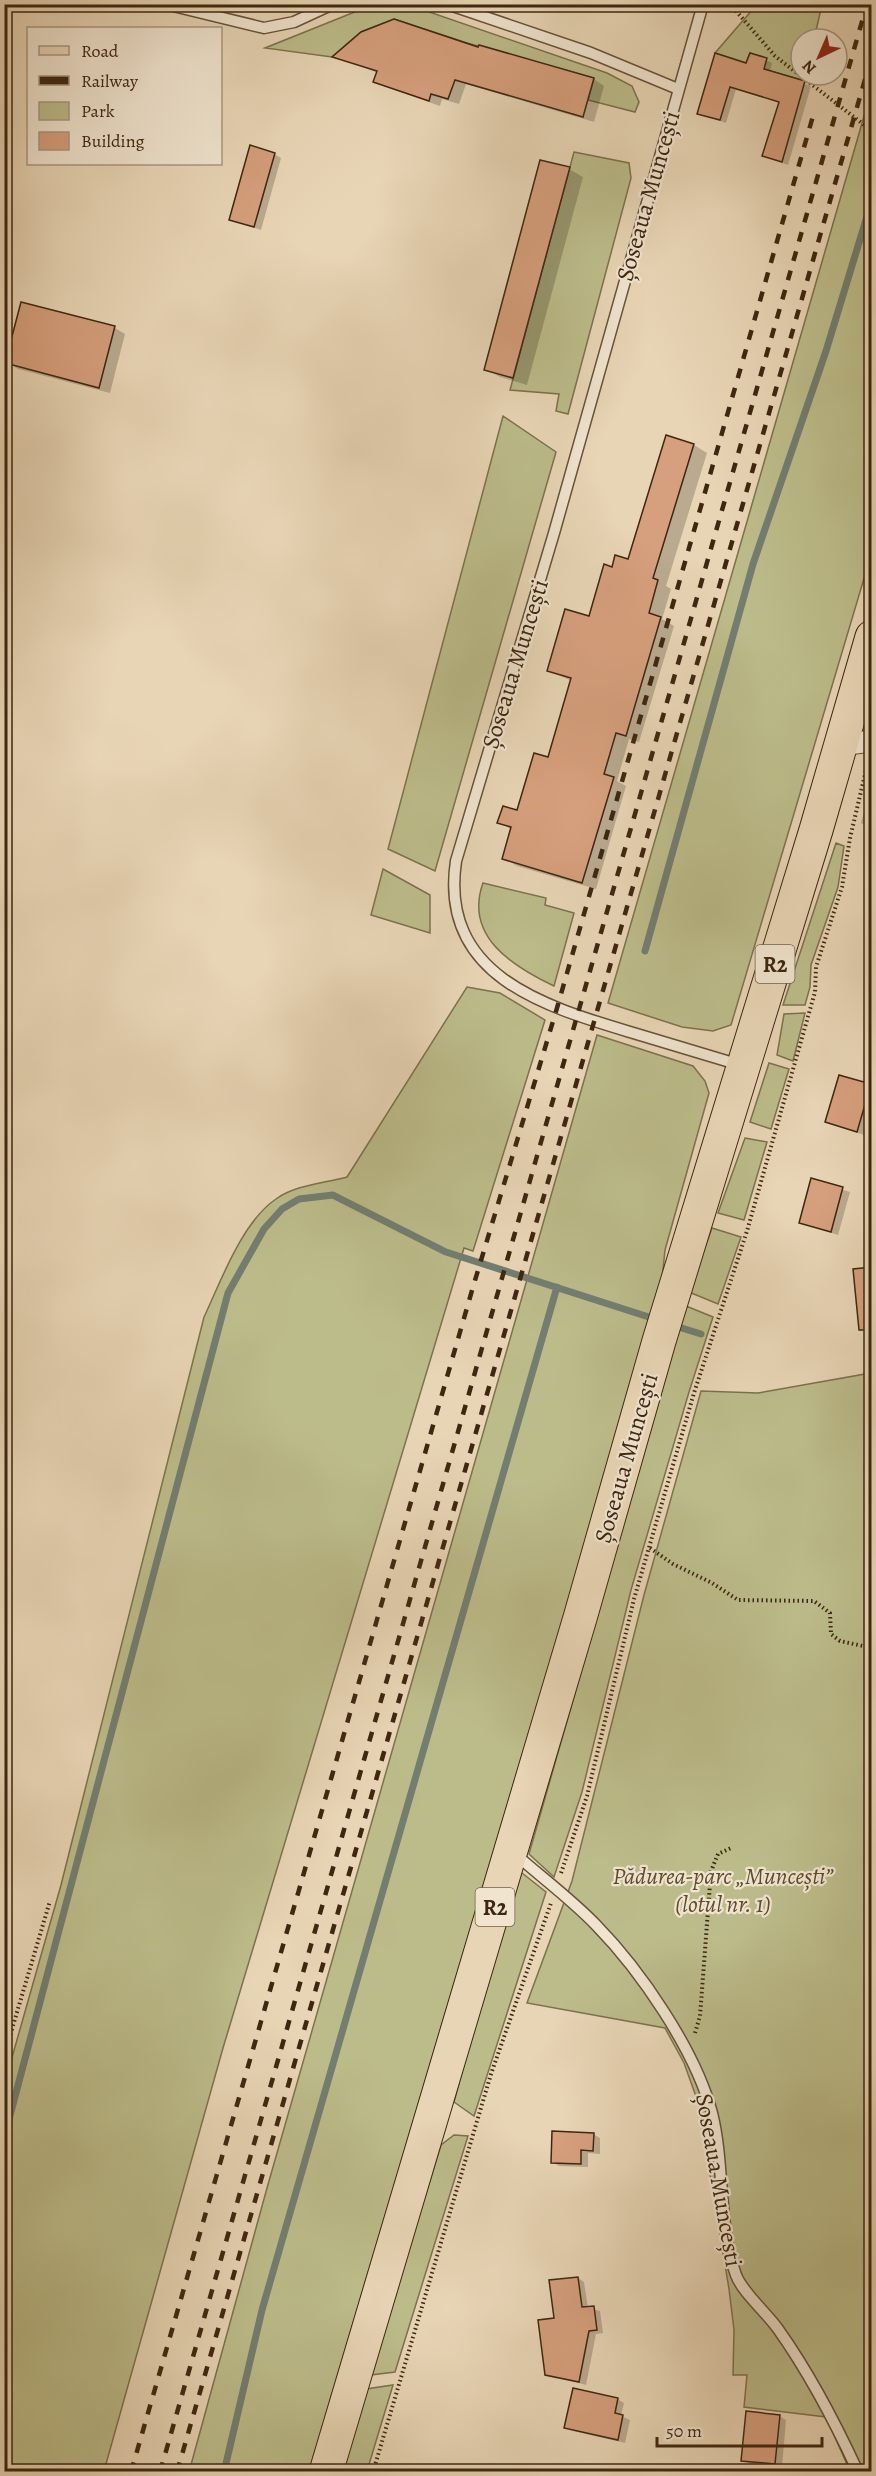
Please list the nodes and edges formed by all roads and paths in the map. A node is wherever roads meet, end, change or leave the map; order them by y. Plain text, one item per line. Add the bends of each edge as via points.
1 (165, 4) edge
2 (333, 4) edge
3 (447, 4) edge
4 (703, 4) edge
5 (730, 4) edge
6 (678, 89) junction
7 (872, 131) edge
8 (872, 513) edge
9 (872, 545) edge
10 (872, 637) edge
11 (840, 745) junction
12 (870, 750) edge
13 (834, 913) junction
14 (840, 913) dead end
15 (743, 1066) junction
16 (650, 1548) junction
17 (872, 1648) edge
18 (731, 1848) dead end
19 (511, 1851) junction
20 (556, 1890) junction
21 (50, 1900) dead end
22 (684, 2049) junction
23 (4, 2055) edge
24 (326, 2472) edge
25 (373, 2472) edge
26 (858, 2472) edge

1 - 2 lane via 264,28 294,22
3 - 6 lane, Șoseaua Muncești via 591,53
4 - 6 lane, Șoseaua Muncești
5 - 7 path via 775,56
6 - 15 lane, Șoseaua Muncești via 554,533 456,861 452,887 463,930 482,959 512,987 593,1021
8 - 9 path via 866,531
10 - 11 main road, Șoseaua Muncești / R2
11 - 12 street
11 - 15 main road, Șoseaua Muncești / R2
12 - 13 path
13 - 14 path
13 - 16 path via 816,967 815,992 747,1231 694,1393
15 - 19 main road, Șoseaua Muncești / R2
16 - 17 path via 738,1600 814,1601 830,1613 831,1634 840,1641
16 - 20 path via 587,1796
18 - 22 path via 718,1854 711,1871 700,2016 694,2036
19 - 20 lane, Șoseaua Muncești
19 - 24 main road, Șoseaua Muncești / R2
20 - 22 lane, Șoseaua Muncești via 595,1924 639,1973
20 - 25 path via 491,2074
21 - 23 path
22 - 26 lane, Șoseaua Muncești via 712,2113 736,2277 778,2328 831,2412

